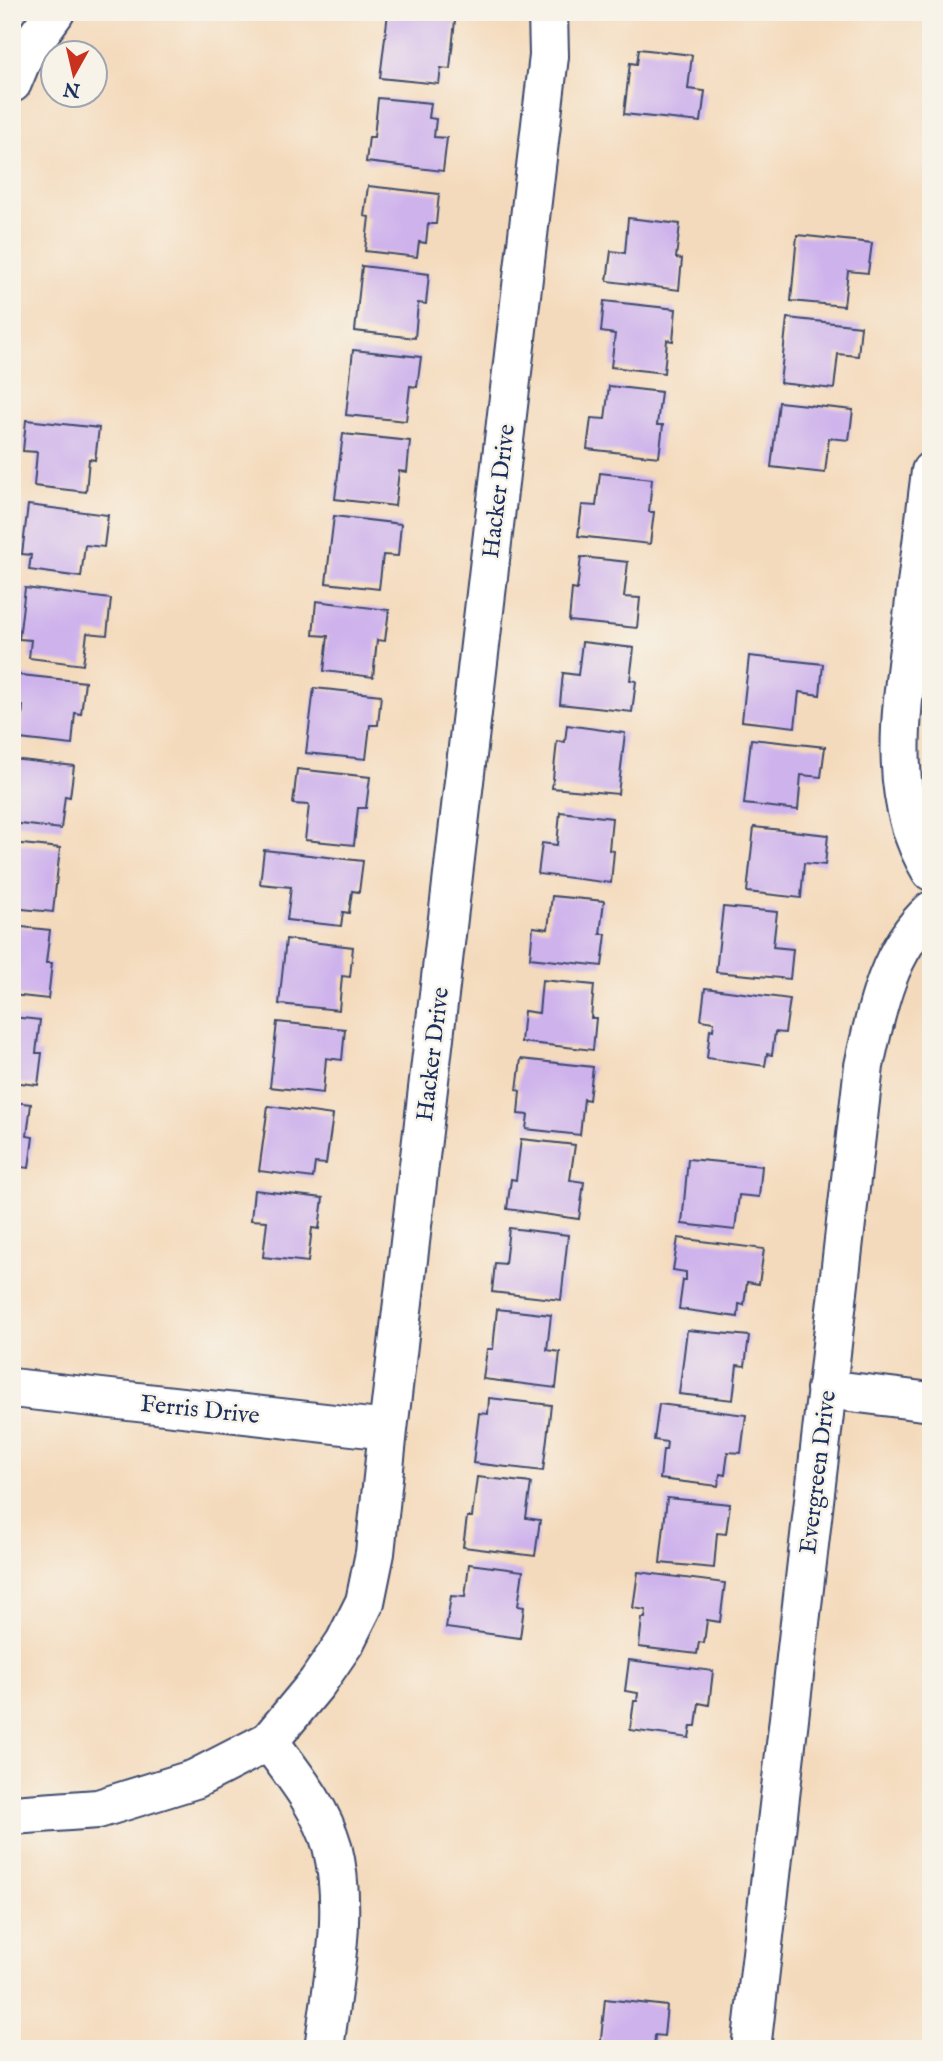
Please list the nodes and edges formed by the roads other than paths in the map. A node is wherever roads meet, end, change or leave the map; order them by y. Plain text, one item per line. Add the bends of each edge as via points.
1 (55, 12) edge
2 (548, 12) edge
3 (12, 83) edge
4 (931, 471) edge
5 (931, 871) edge
6 (931, 911) edge
7 (12, 1388) edge
8 (826, 1389) junction
9 (931, 1402) edge
10 (388, 1430) junction
11 (269, 1741) junction
12 (12, 1815) edge
13 (324, 2049) edge
14 (751, 2049) edge

1 - 3 street via 24,54
2 - 10 street, Hacker Drive via 549,56
4 - 5 street via 900,736 909,816
6 - 8 street, Evergreen Drive via 913,927 884,987 864,1066
7 - 10 street, Ferris Drive
8 - 9 street
8 - 14 street, Evergreen Drive
10 - 11 street, Hacker Drive via 365,1602 317,1684
11 - 12 street via 195,1779 98,1809
11 - 13 street via 314,1805 331,1845 339,1933

